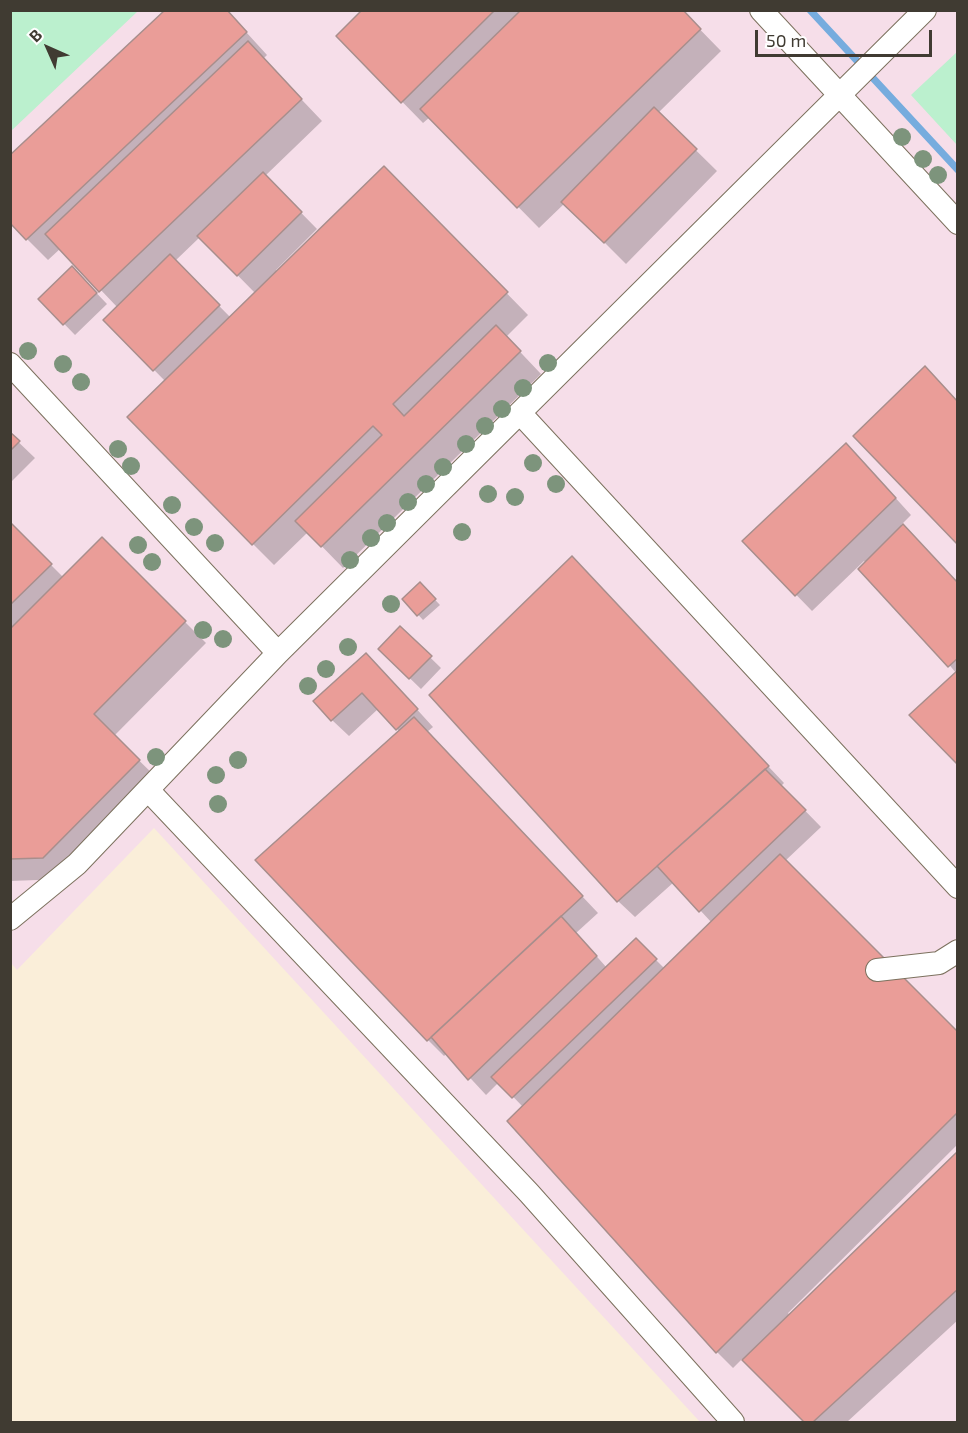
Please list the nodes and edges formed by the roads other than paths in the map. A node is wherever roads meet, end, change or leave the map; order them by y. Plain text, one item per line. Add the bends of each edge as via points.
1 (761, 10) edge
2 (925, 10) edge
3 (838, 94) junction
4 (957, 223) edge
5 (10, 364) edge
6 (520, 413) junction
7 (278, 653) junction
8 (148, 790) junction
9 (957, 887) edge
10 (10, 919) edge
11 (957, 951) edge
12 (877, 970) dead end
13 (733, 1422) edge

1 - 3 street
2 - 3 street
3 - 4 street
3 - 6 street
5 - 7 street
6 - 7 street
6 - 9 street
7 - 8 street
8 - 10 street via 77,864
8 - 13 street via 529,1193
11 - 12 street via 939,963

